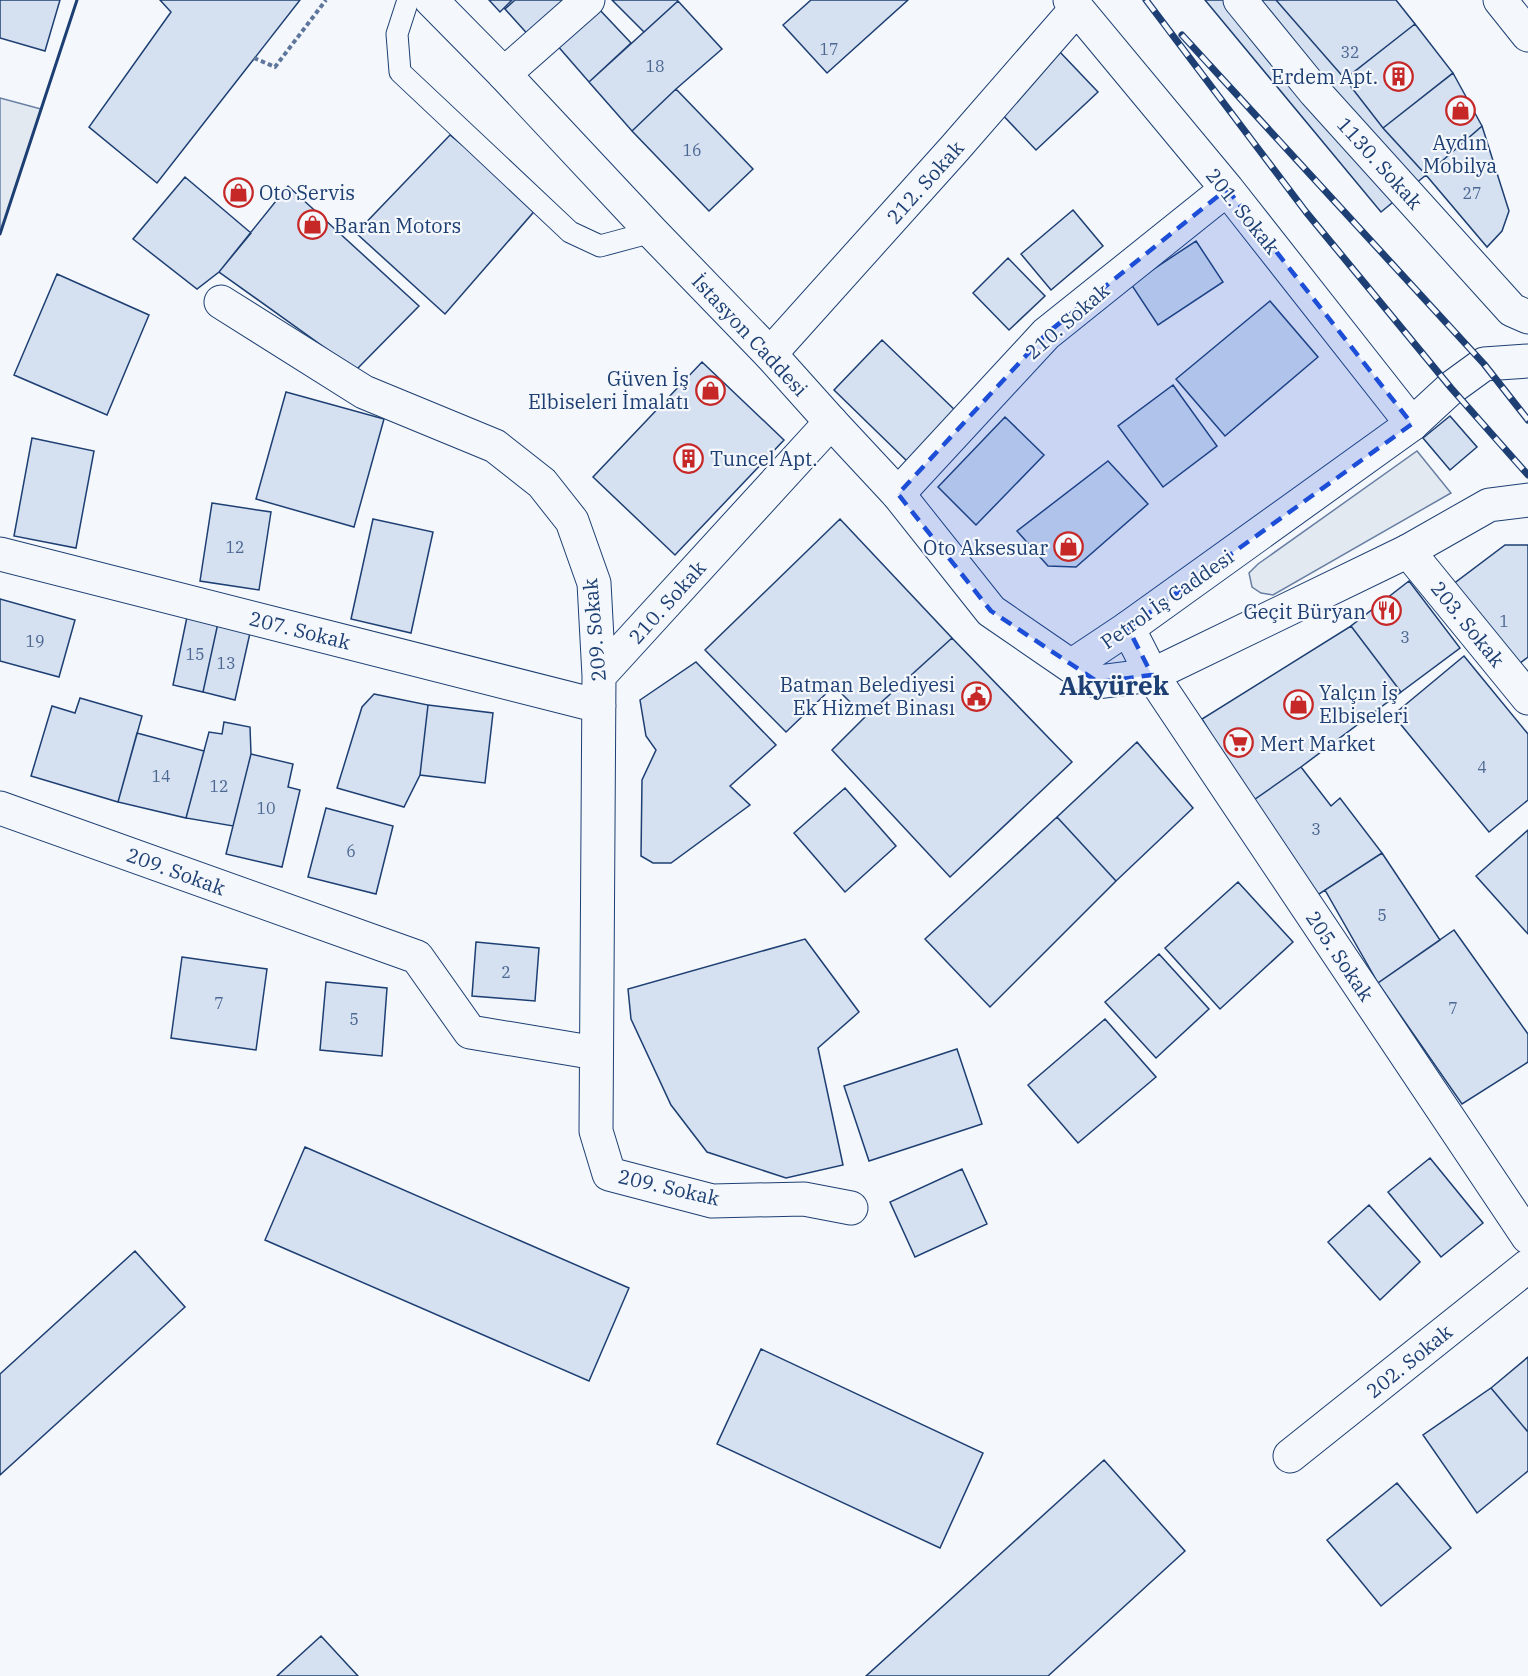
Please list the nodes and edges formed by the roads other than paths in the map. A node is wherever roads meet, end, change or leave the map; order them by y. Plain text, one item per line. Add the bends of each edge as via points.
1 (408, 0) edge
2 (430, 0) edge
3 (588, 0) edge
4 (1240, 0) edge
5 (1074, 4) edge
6 (504, 74) junction
7 (1227, 189) junction
8 (652, 232) junction
9 (221, 302) dead end
10 (1528, 317) edge
11 (770, 354) junction
12 (1528, 361) edge
13 (831, 422) junction
14 (1412, 424) junction
15 (898, 494) junction
16 (1527, 502) edge
17 (1408, 551) junction
18 (0, 554) edge
19 (1128, 628) junction
20 (1071, 666) junction
21 (1152, 675) junction
22 (599, 691) junction
23 (1528, 698) edge
24 (0, 808) edge
25 (596, 1053) junction
26 (851, 1208) dead end
27 (1528, 1237) edge
28 (1528, 1266) edge
29 (1290, 1456) dead end

1 - 8 lane via 397,34 400,72 570,232 600,246
2 - 6 street, İstasyon Caddesi
3 - 6 street
4 - 10 street, 1130. Sokak via 1316,92 1512,310
5 - 7 street, 201. Sokak
5 - 11 street, 212. Sokak via 955,148
6 - 8 street, İstasyon Caddesi
7 - 14 street, 201. Sokak
7 - 15 street, 210. Sokak via 1047,334
8 - 11 street, İstasyon Caddesi
9 - 22 street, 209. Sokak via 364,392 495,446 542,483 572,521 594,583
11 - 13 street, İstasyon Caddesi
12 - 14 street, Petrol İş Caddesi via 1484,364
13 - 15 street, İstasyon Caddesi
13 - 22 street, 210. Sokak
14 - 19 street, Petrol İş Caddesi
15 - 20 street, İstasyon Caddesi via 991,611
16 - 17 street, Petrol İş Caddesi via 1489,505
17 - 21 street, Petrol İş Caddesi
17 - 23 street, 203. Sokak
18 - 22 street, 207. Sokak
19 - 20 street, Petrol İş Caddesi
19 - 21 street, 205. Sokak
20 - 21 street, Petrol İş Caddesi via 1098,682
21 - 27 street, 205. Sokak
22 - 25 street, 209. Sokak
24 - 25 street, 209. Sokak via 417,957 470,1032
25 - 26 street, 209. Sokak via 596,1131 609,1174 712,1201 804,1199
28 - 29 street, 202. Sokak

